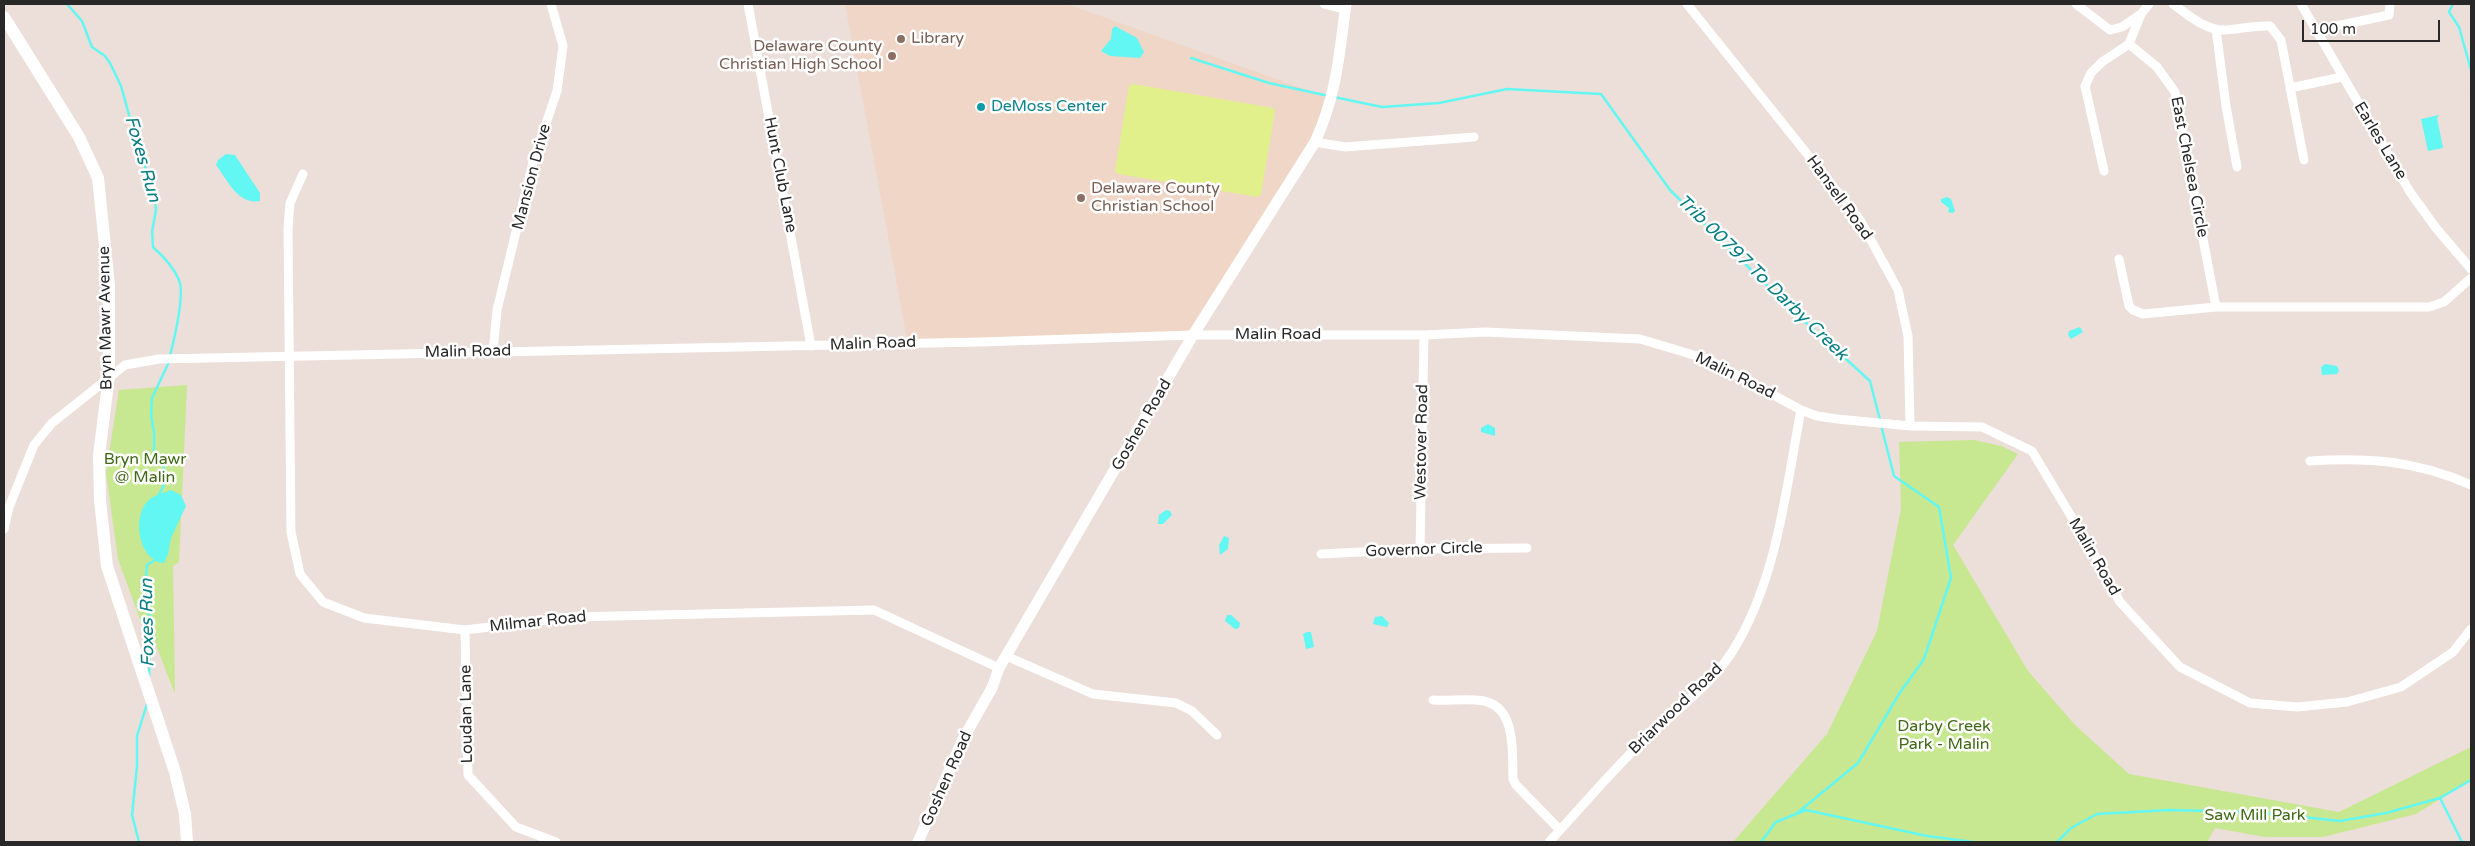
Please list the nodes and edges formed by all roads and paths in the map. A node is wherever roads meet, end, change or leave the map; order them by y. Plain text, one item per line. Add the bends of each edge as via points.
1 (551, 4) edge
2 (748, 4) edge
3 (1324, 4) edge
4 (1686, 4) edge
5 (2076, 4) edge
6 (2149, 4) edge
7 (2173, 4) edge
8 (2302, 4) edge
9 (2390, 4) edge
10 (1346, 6) edge
11 (2141, 14) junction
12 (4, 17) edge
13 (2216, 29) junction
14 (2317, 30) junction
15 (2130, 44) junction
16 (2342, 77) junction
17 (2290, 88) junction
18 (1474, 137) dead end
19 (1315, 142) junction
20 (2304, 160) dead end
21 (2237, 167) dead end
22 (2104, 171) dead end
23 (303, 174) dead end
24 (2119, 259) dead end
25 (2471, 269) edge
26 (2471, 278) edge
27 (2216, 307) junction
28 (1193, 335) junction
29 (1424, 335) junction
30 (810, 346) junction
31 (493, 352) junction
32 (289, 356) junction
33 (109, 376) junction
34 (1801, 410) junction
35 (1910, 426) junction
36 (2310, 461) dead end
37 (2471, 484) edge
38 (4, 529) edge
39 (1527, 548) dead end
40 (1420, 549) junction
41 (1321, 554) dead end
42 (2471, 628) edge
43 (465, 630) junction
44 (1006, 656) junction
45 (999, 668) junction
46 (1433, 700) dead end
47 (1217, 735) dead end
48 (1560, 830) junction
49 (187, 842) edge
50 (556, 842) edge
51 (918, 842) edge
52 (1549, 842) edge

1 - 31 street, Mansion Drive via 563,46 557,91 533,162 497,310
2 - 30 street, Hunt Club Lane
3 - 10 street
4 - 35 street, Hansell Road via 1860,220 1890,274 1898,290 1908,336
5 - 11 street via 2110,30 2122,27
6 - 11 street
7 - 13 street
8 - 14 street, Earles Lane
9 - 14 street via 2389,15
10 - 19 street, Goshen Road via 1333,95
11 - 15 street
12 - 33 main road, Bryn Mawr Avenue via 78,137 98,178 108,286
13 - 17 street via 2270,26 2281,40
13 - 21 street
14 - 16 street, Earles Lane
15 - 22 street via 2102,62 2091,73 2085,86
15 - 27 street, East Chelsea Circle via 2157,67 2175,92
16 - 17 street
16 - 25 street, Earles Lane via 2410,192
17 - 20 street
18 - 19 street via 1345,147
19 - 28 street, Goshen Road
23 - 32 street, Milmar Road via 290,203 288,228
24 - 27 street via 2129,306 2133,310 2150,314
26 - 27 street via 2444,302 2429,307
28 - 29 street, Malin Road
28 - 30 street, Malin Road
28 - 44 street, Goshen Road
29 - 34 street, Malin Road via 1484,332 1640,339 1707,359
29 - 40 street, Westover Road
30 - 31 street, Malin Road
31 - 32 street, Malin Road
32 - 33 street, Malin Road via 164,359 125,365
32 - 43 street, Milmar Road via 291,532 300,574 323,602 364,618
33 - 38 street, Malin Road via 62,413 34,445
33 - 49 main road, Bryn Mawr Avenue via 99,456 107,566 175,772 185,814
34 - 35 street, Malin Road via 1830,418
34 - 48 street, Briarwood Road via 1775,549 1738,643 1707,683 1616,767
35 - 42 street, Malin Road via 1982,427 2032,451 2120,602 2180,666 2250,703 2297,707 2347,702 2401,686 2453,652
36 - 37 street via 2344,459 2406,463
39 - 40 street, Governor Circle
40 - 41 street, Governor Circle
43 - 45 street, Milmar Road via 572,617 874,610
43 - 50 street, Loudan Lane via 468,775 516,827
44 - 45 street, Goshen Road
44 - 47 street via 1093,694 1176,703 1192,711
45 - 51 street, Goshen Road via 992,688 963,739
46 - 48 street via 1484,701 1497,708 1509,726 1513,780
48 - 52 street, Briarwood Road

